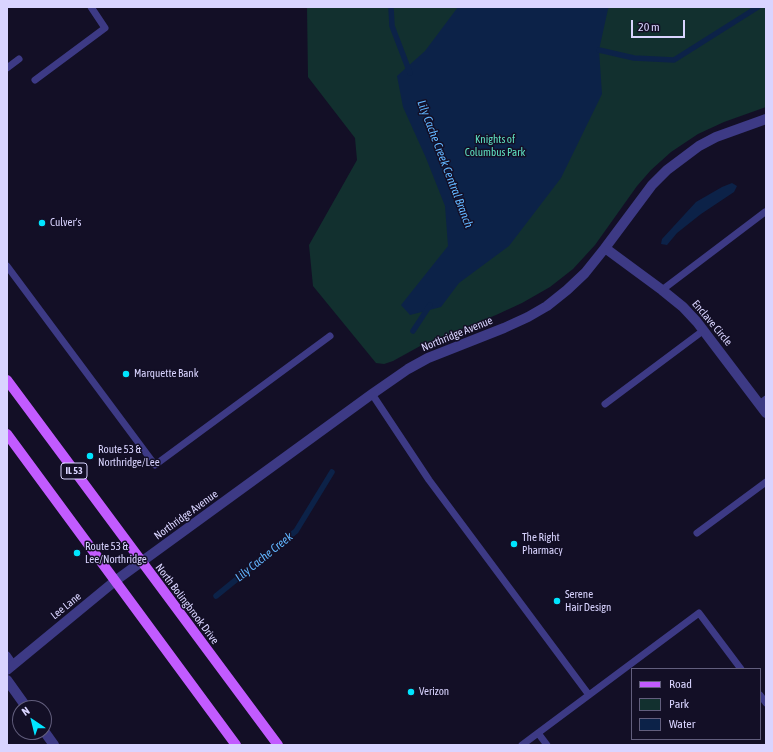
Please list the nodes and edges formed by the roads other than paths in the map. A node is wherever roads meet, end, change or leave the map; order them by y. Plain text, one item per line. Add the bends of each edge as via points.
1 (91, 7) edge
2 (19, 59) dead end
3 (7, 68) edge
4 (35, 80) dead end
5 (766, 119) edge
6 (765, 212) edge
7 (605, 248) junction
8 (7, 266) edge
9 (662, 290) junction
10 (704, 330) junction
11 (330, 336) dead end
12 (7, 380) edge
13 (372, 394) junction
14 (763, 401) edge
15 (605, 404) dead end
16 (766, 413) edge
17 (8, 439) edge
18 (766, 482) edge
19 (697, 533) dead end
20 (142, 563) junction
21 (115, 581) junction
22 (7, 655) edge
23 (11, 668) edge
24 (740, 668) edge
25 (7, 680) edge
26 (589, 695) junction
27 (21, 700) edge
28 (538, 733) junction
29 (236, 745) edge
30 (278, 745) edge
31 (522, 745) edge
32 (547, 745) edge

1 - 4 lane via 105,28
2 - 3 lane
5 - 7 street, Northridge Avenue via 705,143 667,170 652,185
6 - 9 lane
7 - 9 street, Enclave Circle
7 - 13 street, Northridge Avenue via 585,273 547,306 504,328 428,358
8 - 11 lane via 156,466
9 - 10 street, Enclave Circle via 683,307
10 - 14 street, Enclave Circle
10 - 15 lane
12 - 20 main road, North Bolingbrook Drive / IL 53
13 - 20 street, Northridge Avenue
13 - 26 lane via 429,480
14 - 16 street, Enclave Circle
17 - 21 main road
18 - 19 lane
20 - 21 street, Lee Lane
20 - 30 main road, North Bolingbrook Drive / IL 53
21 - 23 street, Lee Lane
21 - 29 main road
22 - 23 lane
24 - 26 lane via 700,613
25 - 27 street
26 - 28 lane
28 - 31 lane
28 - 32 lane

